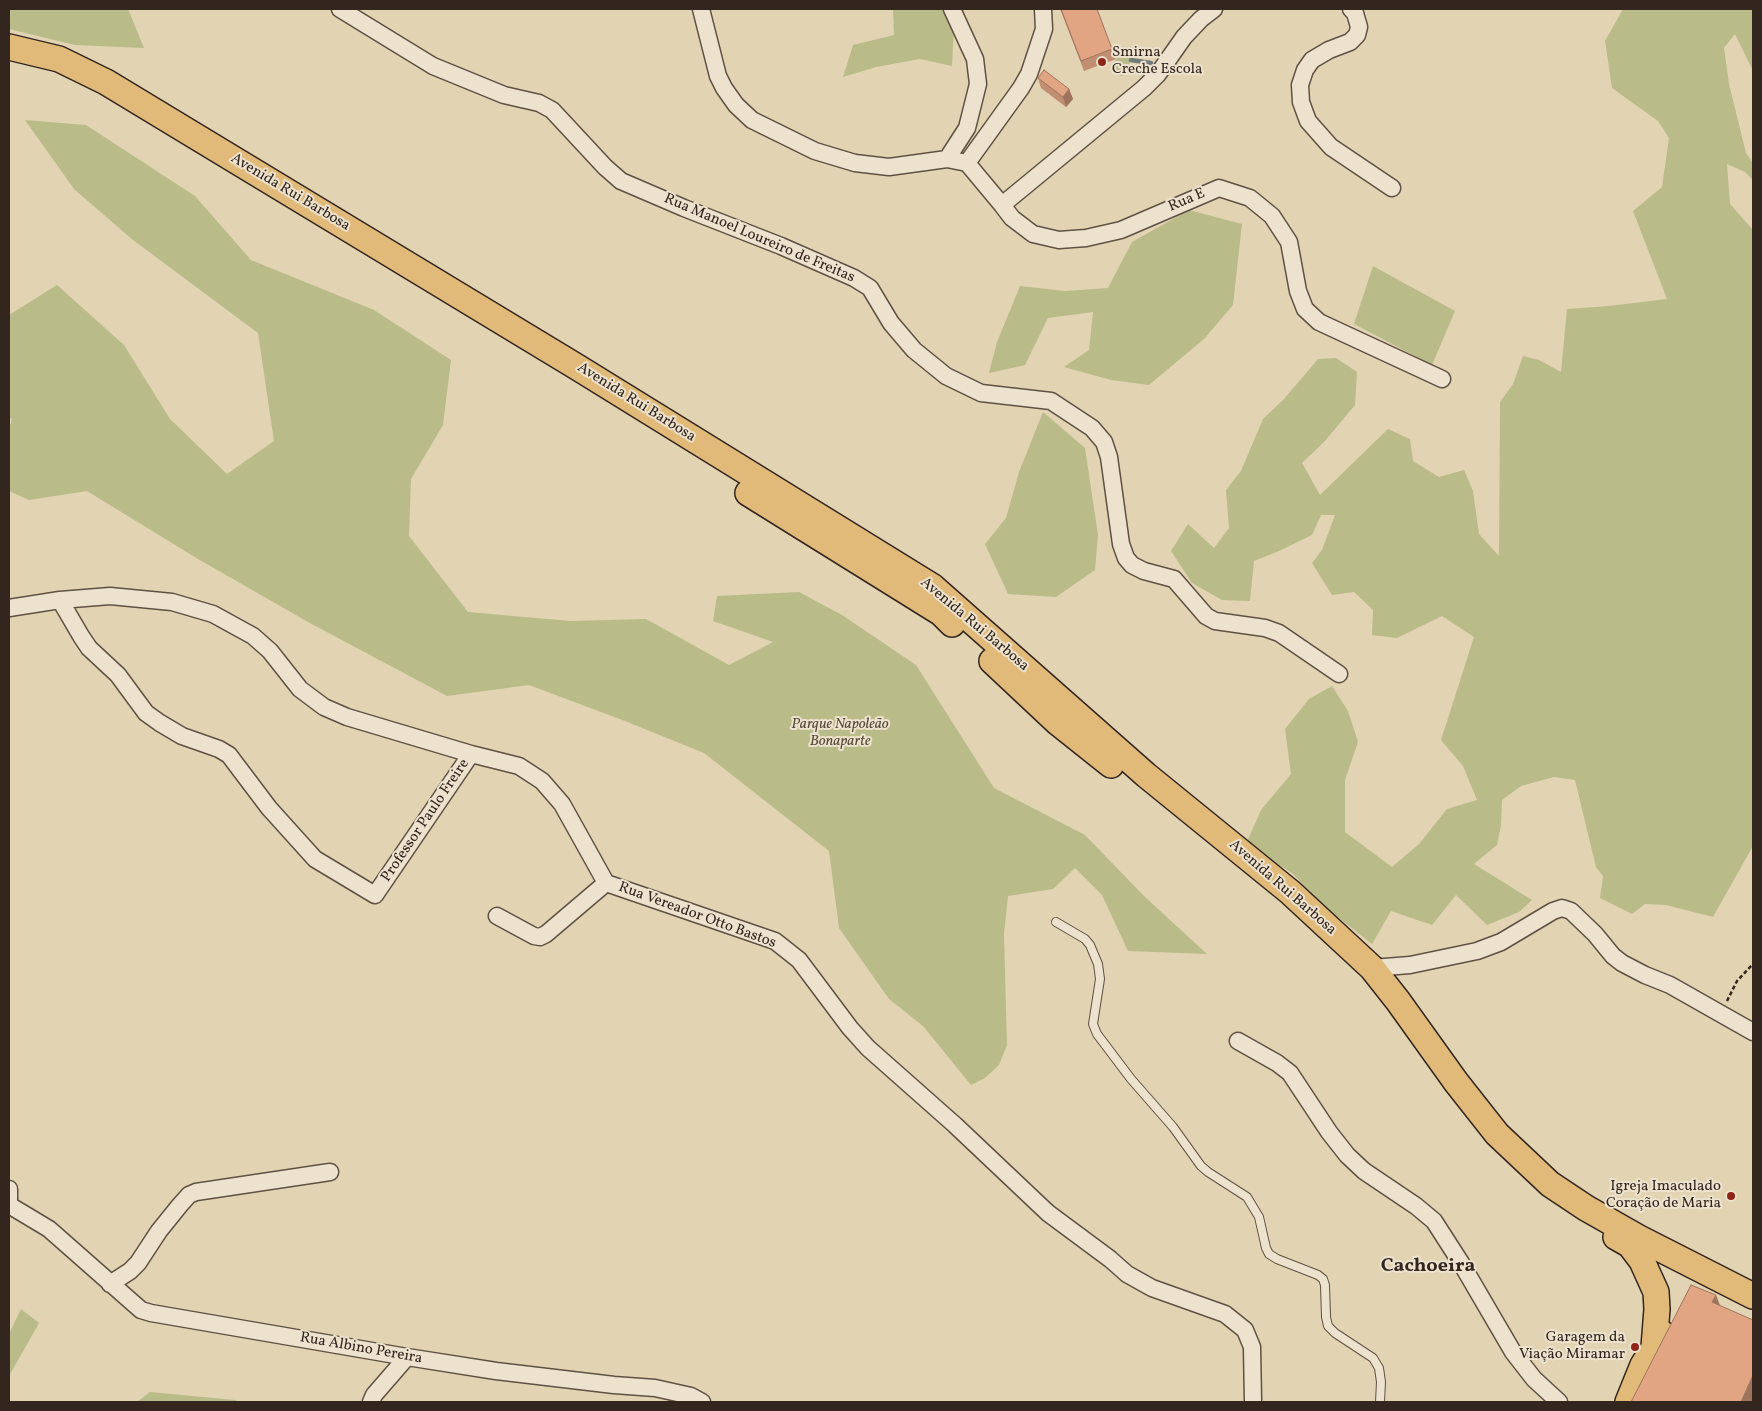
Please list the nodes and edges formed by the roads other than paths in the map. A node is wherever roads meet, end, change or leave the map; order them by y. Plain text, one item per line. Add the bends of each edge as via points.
1 (340, 9) edge
2 (701, 9) edge
3 (952, 9) edge
4 (1043, 9) edge
5 (1214, 9) edge
6 (1351, 9) edge
7 (9, 47) edge
8 (9, 64) edge
9 (947, 159) junction
10 (966, 163) junction
11 (1392, 188) dead end
12 (1002, 205) junction
13 (1442, 379) dead end
14 (60, 600) junction
15 (9, 608) edge
16 (1339, 674) dead end
17 (471, 754) junction
18 (606, 882) junction
19 (497, 916) dead end
20 (1056, 922) dead end
21 (1372, 968) junction
22 (1753, 1032) edge
23 (1238, 1042) dead end
24 (330, 1172) dead end
25 (9, 1189) edge
26 (9, 1205) edge
27 (110, 1284) junction
28 (1700, 1292) edge
29 (1749, 1294) edge
30 (1681, 1309) edge
31 (1654, 1347) junction
32 (407, 1357) junction
33 (371, 1402) edge
34 (702, 1402) edge
35 (1254, 1402) edge
36 (1380, 1402) edge
37 (1559, 1402) edge
38 (1628, 1402) edge

1 - 16 street, Rua Manoel Loureiro de Freitas via 433,66 504,95 539,103 552,110 621,181 854,278 870,288 914,350 946,376 981,393 1051,401 1092,428 1104,442 1109,457 1121,544 1132,566 1174,579 1206,616 1215,621 1272,630
2 - 9 street via 718,76 736,105 752,120 815,151 855,163 889,167
3 - 9 street via 975,59 978,84 967,128
4 - 10 street via 1044,29 1029,74
5 - 12 street via 1184,37 1144,88
6 - 11 street via 1359,27 1357,35 1350,42 1312,60 1300,85 1301,102 1308,121 1331,148
7 - 21 main road, Avenida Rui Barbosa via 59,59 106,82 933,587 1146,775 1290,892
8 - 31 main road, Avenida Rui Barbosa via 83,87 146,121 245,186 567,377 941,613 1057,722 1224,856 1335,952 1372,988 1486,1141 1519,1174 1540,1192 1630,1245 1642,1261 1656,1292
9 - 10 street
10 - 12 street, Rua E
12 - 13 street, Rua E via 1012,218 1033,234 1059,240 1121,230 1219,188 1250,198 1272,216 1289,242 1298,291 1305,309 1319,322
14 - 15 street, Rua Vereador Otto Bastos
14 - 17 street, Rua Vereador Otto Bastos via 110,596 172,602 213,614 253,636 270,651 300,689 324,707 347,717
14 - 17 street, Professor Paulo Freire via 89,648 118,676 146,713 182,736 219,749 229,756 269,808 315,859 375,895
17 - 18 street, Rua Vereador Otto Bastos via 519,766 542,780 562,804
18 - 19 street via 540,937
18 - 35 street, Rua Vereador Otto Bastos via 775,941 799,960 868,1048 955,1124 1048,1213 1127,1274 1152,1288 1225,1314 1245,1330 1252,1347
20 - 36 lane via 1084,938 1098,964 1100,979 1093,1024 1097,1034 1201,1166 1247,1197 1259,1217 1269,1254 1323,1279 1328,1326 1373,1358 1379,1368
21 - 22 street via 1410,965 1477,951 1501,942 1562,908 1571,911 1622,962 1670,984
21 - 29 main road, Avenida Rui Barbosa via 1497,1134 1550,1184 1639,1238
23 - 37 street via 1290,1073 1347,1155 1434,1221 1513,1352 1534,1379
24 - 27 street via 189,1195 138,1263
25 - 26 street
26 - 27 street, Rua Albino Pereira via 49,1229
27 - 32 street, Rua Albino Pereira via 141,1310 151,1313
28 - 29 main road
30 - 31 main road
31 - 38 main road
32 - 33 street
32 - 34 street, Rua Albino Pereira via 656,1388 691,1396

